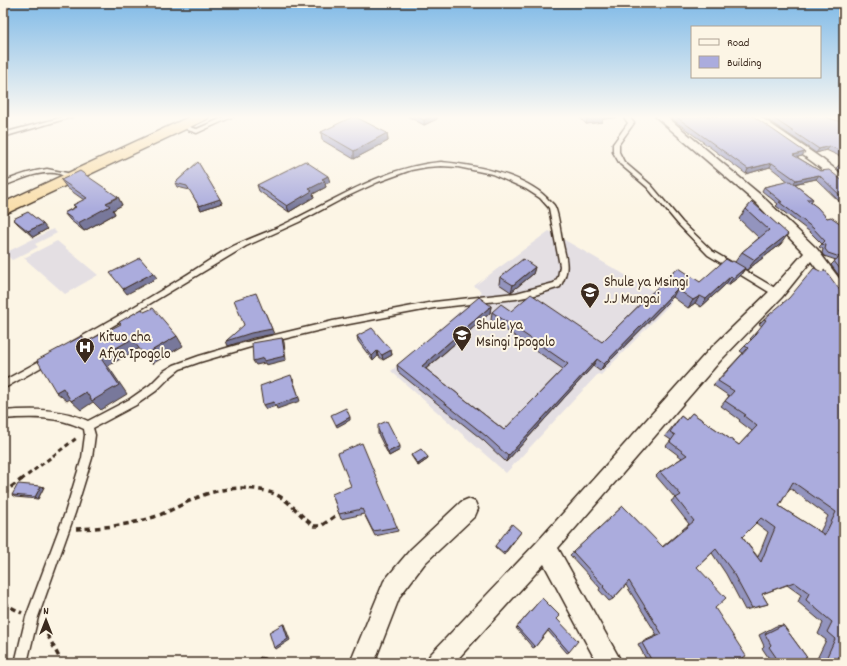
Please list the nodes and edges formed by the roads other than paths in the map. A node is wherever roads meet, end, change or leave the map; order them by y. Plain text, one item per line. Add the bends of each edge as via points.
1 (138, 147) edge
2 (616, 147) edge
3 (696, 147) edge
4 (798, 147) edge
5 (73, 178) junction
6 (844, 182) edge
7 (5, 183) edge
8 (3, 210) edge
9 (812, 252) junction
10 (777, 293) junction
11 (844, 295) edge
12 (71, 347) edge
13 (58, 354) edge
14 (3, 385) edge
15 (3, 416) edge
16 (88, 428) junction
17 (468, 509) dead end
18 (546, 547) junction
19 (21, 663) edge
20 (362, 663) edge
21 (438, 663) edge
22 (610, 663) edge

1 - 5 highway
2 - 10 lane via 622,163 649,186 680,224 710,253
3 - 9 street via 782,221
4 - 6 street
5 - 7 lane via 57,171 39,171
5 - 8 highway
9 - 10 street
9 - 11 street
10 - 18 street via 714,356
12 - 16 lane via 236,248 376,180 404,170 442,163 491,172 524,187 546,200 552,207 564,266 557,285 516,296 434,305 333,324 198,359 177,367 133,402
13 - 14 lane
15 - 16 lane via 29,413 53,415 78,421
16 - 19 lane via 87,458 32,618
17 - 20 street via 418,556 392,589
18 - 21 street
18 - 22 street

